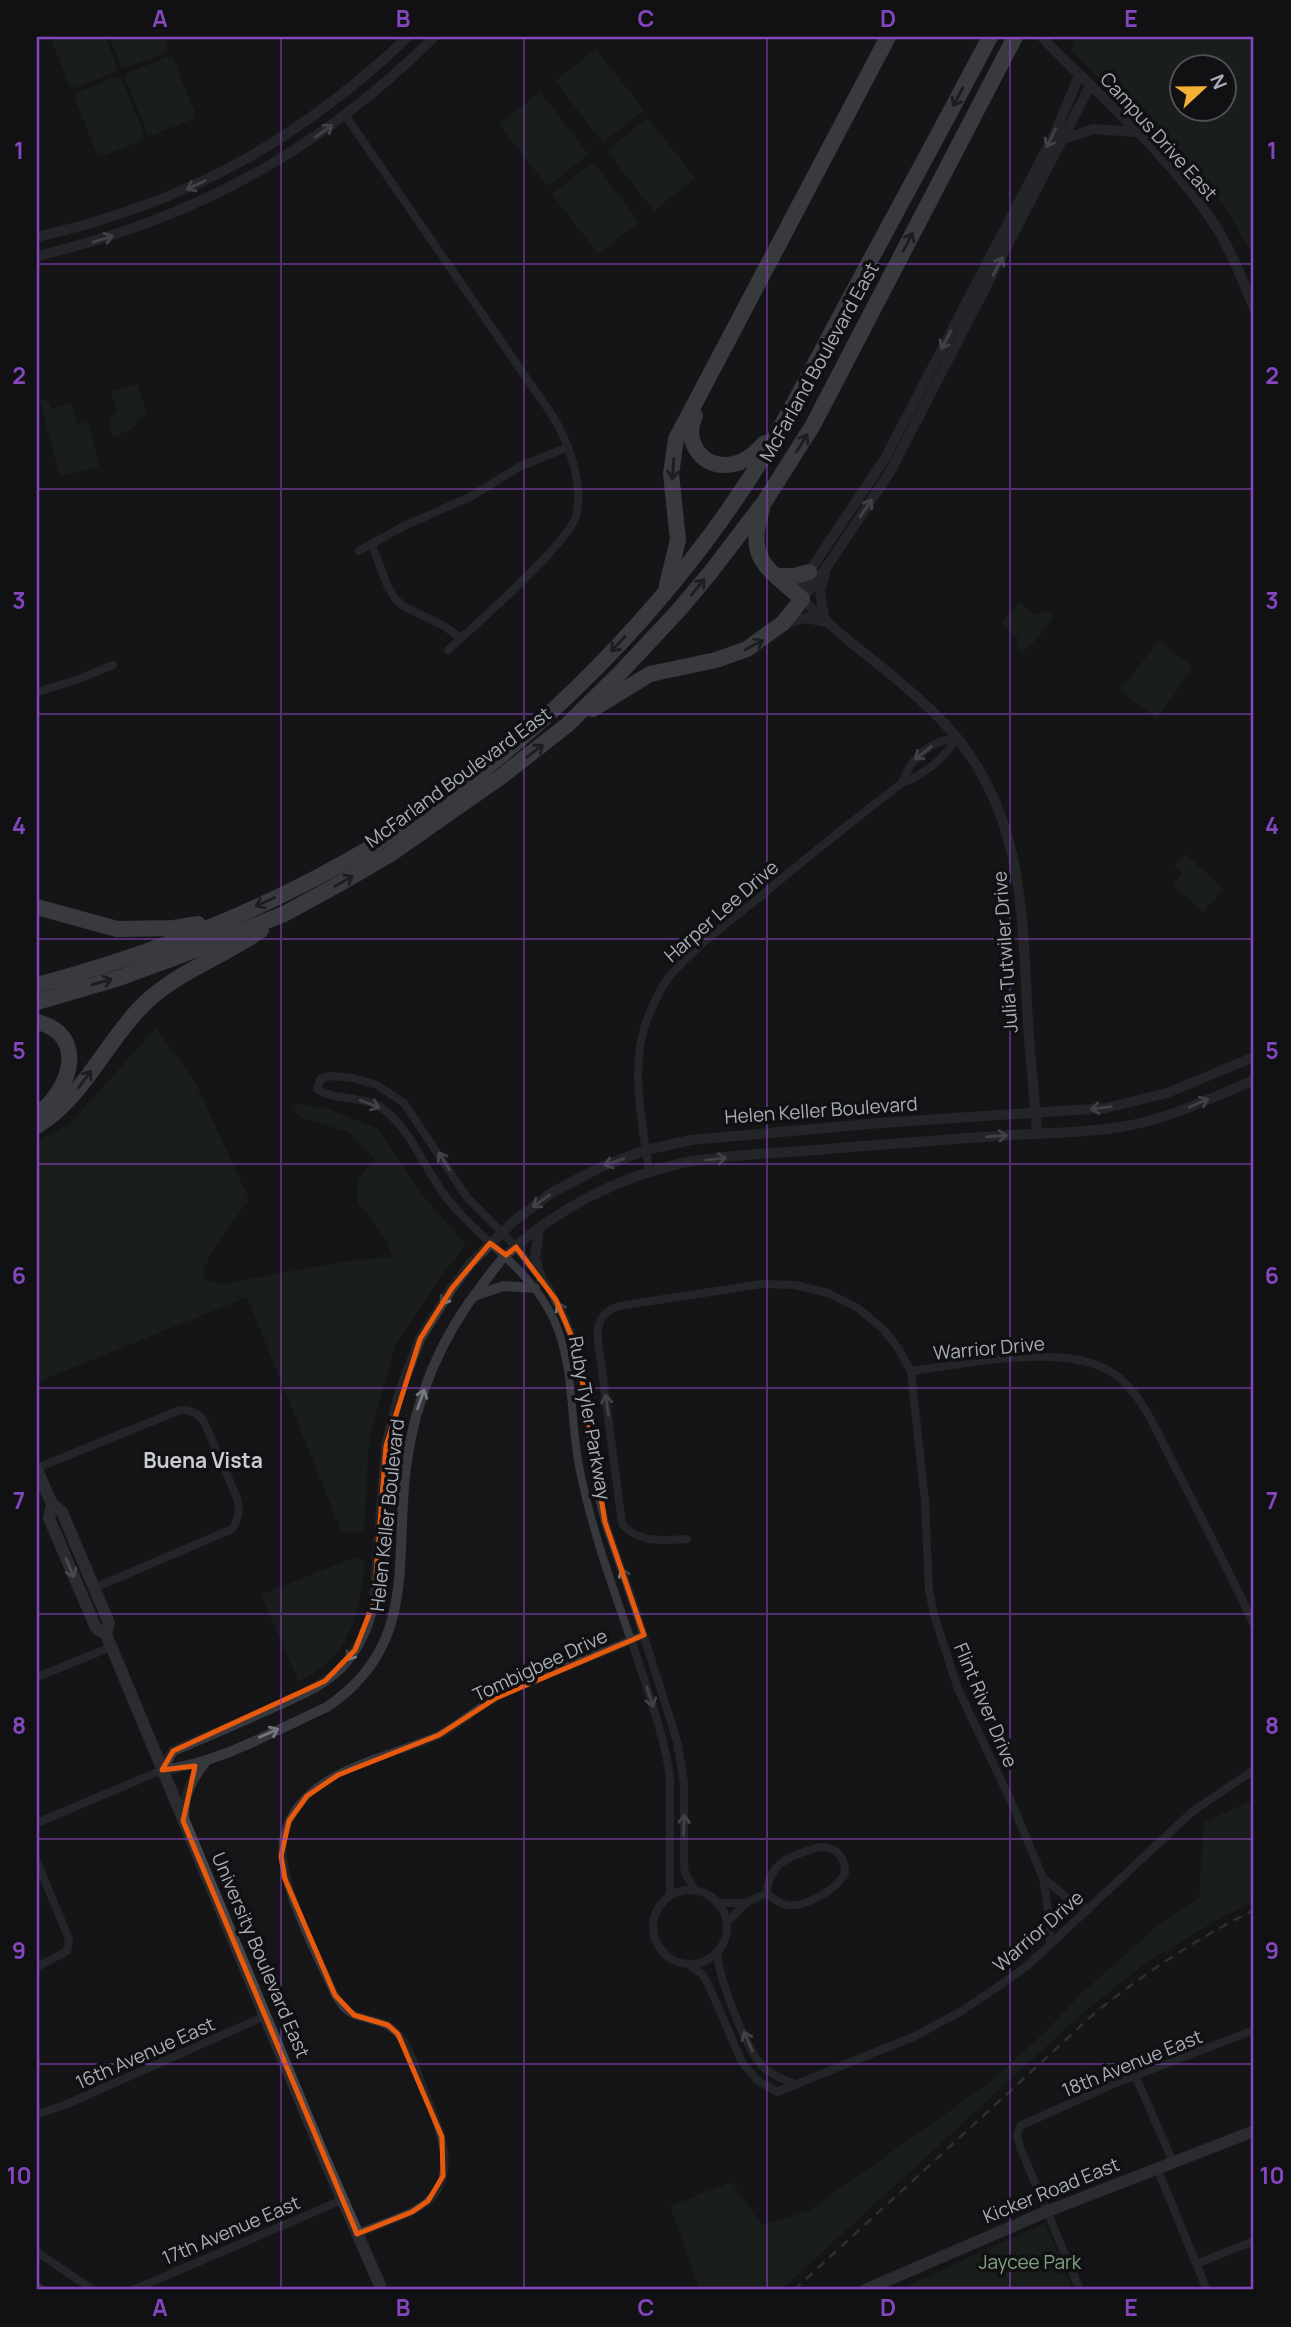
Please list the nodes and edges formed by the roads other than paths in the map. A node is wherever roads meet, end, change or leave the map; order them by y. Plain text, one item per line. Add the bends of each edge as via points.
1 (408, 37) edge
2 (434, 37) edge
3 (888, 37) edge
4 (897, 37) edge
5 (990, 37) edge
6 (1042, 37) edge
7 (1013, 41) edge
8 (1079, 76) junction
9 (1090, 86) junction
10 (345, 115) junction
11 (1137, 133) junction
12 (1064, 139) junction
13 (37, 237) edge
14 (37, 256) edge
15 (1254, 307) edge
16 (777, 432) junction
17 (568, 447) junction
18 (765, 501) junction
19 (372, 545) junction
20 (359, 551) dead end
21 (828, 565) junction
22 (809, 572) junction
23 (777, 576) junction
24 (664, 594) junction
25 (802, 599) junction
26 (825, 622) junction
27 (783, 623) junction
28 (461, 638) junction
29 (448, 650) dead end
30 (113, 665) dead end
31 (37, 692) edge
32 (567, 725) junction
33 (957, 737) junction
34 (902, 783) junction
35 (37, 908) edge
36 (284, 914) junction
37 (228, 919) junction
38 (37, 985) edge
39 (37, 1002) edge
40 (37, 1022) edge
41 (1254, 1057) edge
42 (1254, 1080) edge
43 (1036, 1114) junction
44 (37, 1115) edge
45 (417, 1121) junction
46 (37, 1126) edge
47 (404, 1130) junction
48 (1037, 1134) junction
49 (646, 1150) junction
50 (649, 1173) junction
51 (461, 1188) junction
52 (448, 1199) junction
53 (539, 1228) junction
54 (503, 1231) junction
55 (490, 1243) junction
56 (516, 1247) junction
57 (506, 1255) junction
58 (541, 1278) junction
59 (535, 1288) junction
60 (472, 1297) junction
61 (911, 1371) junction
62 (37, 1469) edge
63 (52, 1504) junction
64 (687, 1539) dead end
65 (94, 1588) junction
66 (1254, 1625) edge
67 (644, 1635) junction
68 (109, 1641) junction
69 (631, 1641) junction
70 (37, 1677) edge
71 (207, 1760) junction
72 (162, 1770) junction
73 (1254, 1770) edge
74 (184, 1821) junction
75 (37, 1824) edge
76 (37, 1862) edge
77 (1043, 1878) junction
78 (696, 1891) junction
79 (767, 1893) junction
80 (670, 1895) junction
81 (717, 1903) junction
82 (746, 1903) junction
83 (1089, 1909) junction
84 (726, 1923) junction
85 (1050, 1943) junction
86 (717, 1952) junction
87 (688, 1964) junction
88 (37, 1967) edge
89 (265, 2016) junction
90 (1254, 2030) edge
91 (1135, 2075) junction
92 (796, 2085) junction
93 (37, 2114) edge
94 (1254, 2131) edge
95 (1173, 2162) junction
96 (1157, 2168) junction
97 (342, 2200) junction
98 (1048, 2211) junction
99 (357, 2234) junction
100 (1254, 2241) edge
101 (37, 2252) edge
102 (1196, 2264) junction
103 (93, 2290) edge
104 (133, 2290) edge
105 (382, 2290) edge
106 (865, 2290) edge
107 (1080, 2290) edge
108 (1207, 2290) edge

1 -> 13 street via 326,108 240,163 141,208
2 - 10 street
3 -> 24 highway via 676,439 671,474 678,540
4 - 16 highway via 692,421 690,434 701,457 721,466 743,461
5 -> 16 highway, McFarland Boulevard East
6 - 8 street, Campus Drive East
18 -> 7 highway, McFarland Boulevard East via 813,425
8 - 9 street, Campus Drive East
8 -> 22 street via 1055,132 884,460
9 - 11 street, Campus Drive East
9 - 12 street
14 -> 10 street via 91,243 184,210 254,176
10 - 17 street via 552,415
11 - 12 street via 1093,129
11 - 15 street, Campus Drive East via 1203,208 1235,261
21 -> 12 street via 890,472
16 - 24 highway, McFarland Boulevard East via 745,486
17 - 19 street via 519,467 470,497
17 - 28 street via 576,481 578,514 574,523
18 - 23 highway via 755,543 758,555
32 -> 18 highway, McFarland Boulevard East via 678,611
19 - 20 street
19 - 28 street via 396,600
21 - 25 street
21 - 26 street via 820,591
22 - 23 highway
22 - 25 street via 800,590
23 - 25 highway
24 -> 37 highway, McFarland Boulevard East via 583,681 485,768 375,845
25 - 26 street, Julia Tutwiler Drive
25 - 27 highway
26 - 27 street via 806,618
26 - 33 street, Julia Tutwiler Drive via 920,700
32 -> 27 highway via 650,674 747,649
28 - 29 street
30 - 31 street
36 -> 32 highway, McFarland Boulevard East via 392,853
33 - 34 street, Harper Lee Drive via 948,753
33 -> 34 street, Harper Lee Drive via 942,739 909,764
33 - 43 street, Julia Tutwiler Drive via 992,792 1015,861
34 - 49 street, Harper Lee Drive via 708,938 668,978 645,1026 639,1053
35 - 37 highway via 117,929 174,928
39 -> 36 highway, McFarland Boulevard East via 119,978
46 -> 36 highway via 73,1095 123,1027 162,988
37 - 38 highway, McFarland Boulevard East via 124,960
40 - 44 highway via 60,1035 69,1060 62,1087
41 -> 43 street, Helen Keller Boulevard via 1137,1101
48 -> 42 street, Helen Keller Boulevard via 1136,1124
43 - 48 street, Julia Tutwiler Drive
43 - 49 street, Helen Keller Boulevard via 713,1136
45 - 47 street
45 -> 47 street, Ruby Tyler Parkway via 404,1103 377,1085 343,1076 321,1078 317,1088 327,1096 352,1097 382,1108
51 -> 45 street, Ruby Tyler Parkway
47 - 52 street, Ruby Tyler Parkway
50 -> 48 street, Helen Keller Boulevard via 712,1158
49 - 50 street, Harper Lee Drive
49 -> 54 street, Helen Keller Boulevard via 553,1192
50 - 53 street, Helen Keller Boulevard via 590,1197
51 - 52 street
51 - 54 street, Ruby Tyler Parkway
52 - 55 street, Ruby Tyler Parkway
53 - 56 street, Helen Keller Boulevard
53 - 58 street via 535,1258
54 - 55 street, Helen Keller Boulevard
54 - 56 street, Ruby Tyler Parkway
55 - 57 street, Ruby Tyler Parkway
55 -> 72 street, Helen Keller Boulevard via 452,1288 420,1339 400,1391 386,1446 374,1602 359,1644 325,1681 173,1751
56 - 57 street, Helen Keller Boulevard
56 - 58 street, Ruby Tyler Parkway
57 - 59 street, Ruby Tyler Parkway
57 - 60 street, Helen Keller Boulevard
67 -> 58 street, Ruby Tyler Parkway via 598,1493 577,1349
59 - 60 street via 503,1286
59 - 69 street, Ruby Tyler Parkway via 554,1321 567,1359 581,1477
71 -> 60 street, Helen Keller Boulevard via 327,1707 356,1684 382,1649 397,1604 406,1468 415,1414 434,1361
64 -> 61 street, Warrior Drive via 642,1538 622,1524 598,1340 600,1318 608,1310 762,1284 796,1285 858,1308 898,1348
61 - 66 street, Warrior Drive via 969,1362 1060,1359 1091,1363 1120,1378 1151,1422
61 - 77 street, Flint River Drive via 934,1615 958,1689
62 - 63 main road, University Boulevard East
62 - 65 street via 180,1410 201,1416 237,1498 239,1509 232,1530
63 - 65 main road, University Boulevard East via 62,1512
63 -> 68 main road, University Boulevard East via 49,1518 59,1543 96,1628
65 - 68 main road, University Boulevard East via 109,1623
67 - 69 street, Tombigbee Drive
78 -> 67 street, Ruby Tyler Parkway via 684,1866 684,1783 677,1741
68 - 70 street
68 - 72 main road, University Boulevard East
69 -> 80 street, Ruby Tyler Parkway via 670,1776
69 - 99 street, Tombigbee Drive via 496,1698 439,1735 338,1775 307,1796 289,1822 282,1856 285,1880 335,1995 354,2015 388,2025 398,2034 445,2148 443,2176 428,2201
71 - 72 street, Helen Keller Boulevard
71 - 74 street via 191,1780
72 - 74 main road, University Boulevard East
72 - 75 street
73 - 83 street, Warrior Drive via 1193,1811
74 - 89 main road, University Boulevard East
76 - 88 street via 69,1939 67,1951
77 - 83 street, Flint River Drive
77 - 85 street, Flint River Drive
78 - 80 street
78 - 81 street
79 - 79 street via 775,1901 793,1905 829,1891 842,1880 843,1859 828,1847 820,1847 784,1861 772,1871
79 - 82 street
80 - 87 street via 656,1911 653,1931 662,1952
81 - 82 street
81 - 84 street
82 - 84 street
83 - 85 street, Warrior Drive
84 - 86 street
85 - 92 street, Warrior Drive via 1027,1966 960,2012 913,2037
86 - 87 street
92 -> 86 street via 768,2071 753,2052 723,1983
87 - 92 street, Warrior Drive via 708,1983 749,2072 778,2092
89 - 93 street, 16th Avenue East
89 - 97 main road, University Boulevard East
90 - 91 street, 18th Avenue East
91 - 95 street
91 - 98 street, 18th Avenue East via 1018,2129 1016,2137
94 - 95 main road, Kicker Road East
95 - 96 main road, Kicker Road East
96 - 98 main road, Kicker Road East
96 - 102 street
97 - 99 main road, University Boulevard East
97 - 104 street, 17th Avenue East
98 - 106 main road, Kicker Road East
98 - 107 street
99 - 105 main road, University Boulevard East
100 - 102 street
101 - 103 street
102 - 108 street

